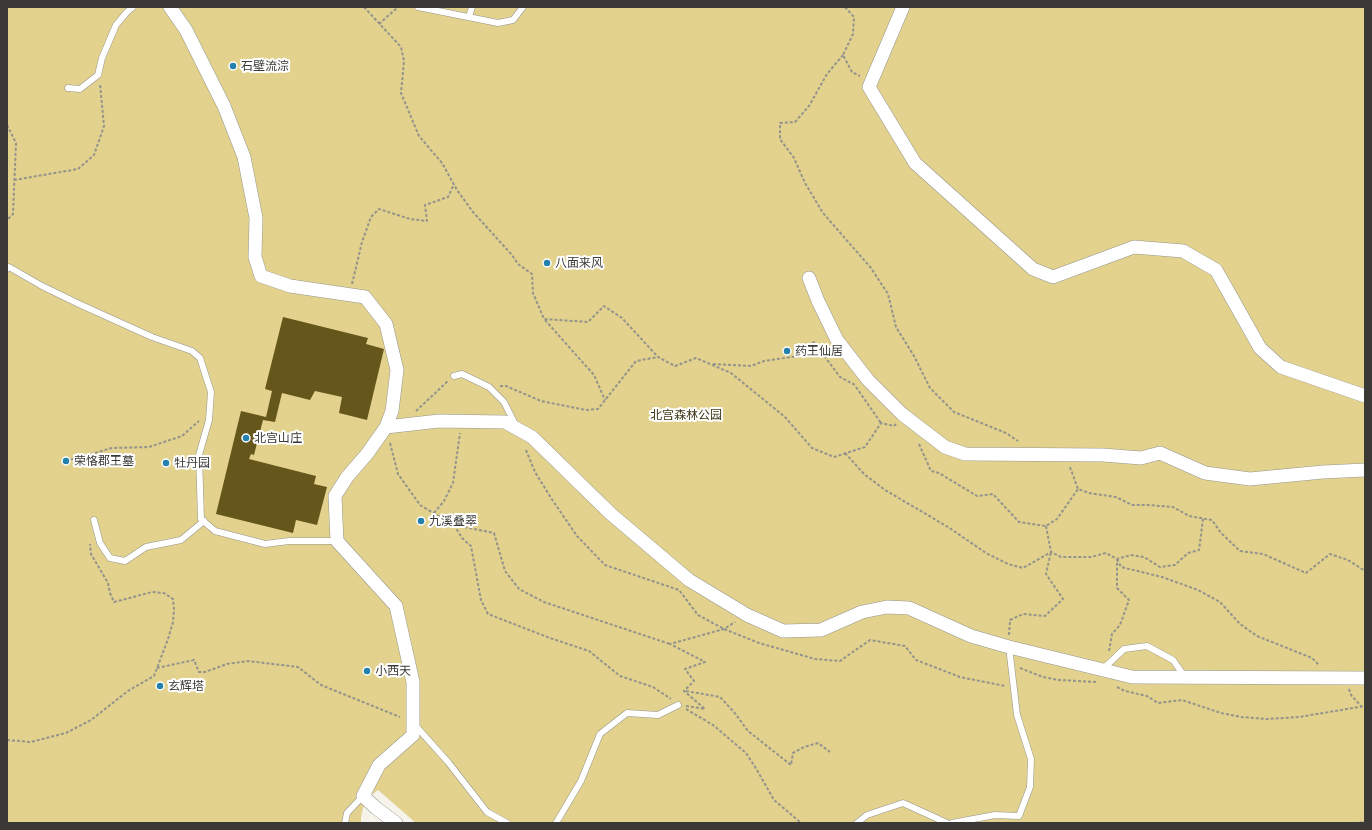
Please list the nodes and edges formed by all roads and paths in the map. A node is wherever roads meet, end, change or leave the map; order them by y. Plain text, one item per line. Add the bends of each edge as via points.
1 (133, 7) edge
2 (170, 7) edge
3 (364, 7) edge
4 (398, 7) edge
5 (418, 7) edge
6 (472, 7) edge
7 (523, 7) edge
8 (845, 7) edge
9 (903, 7) edge
10 (469, 17) junction
11 (379, 24) junction
12 (843, 55) junction
13 (98, 75) junction
14 (871, 82) junction
15 (68, 88) dead end
16 (7, 125) edge
17 (14, 180) junction
18 (454, 184) junction
19 (7, 220) edge
20 (7, 269) edge
21 (809, 278) dead end
22 (350, 295) junction
23 (544, 319) junction
24 (658, 357) junction
25 (710, 364) junction
26 (454, 376) joint
27 (868, 380) junction
28 (855, 385) junction
29 (489, 387) junction
30 (1365, 396) edge
31 (606, 400) junction
32 (209, 413) junction
33 (902, 414) junction
34 (461, 421) junction
35 (880, 423) junction
36 (401, 425) junction
37 (386, 427) junction
38 (518, 429) junction
39 (1019, 442) dead end
40 (918, 444) dead end
41 (845, 453) junction
42 (1065, 455) junction
43 (66, 461) dead end
44 (1365, 470) edge
45 (1078, 489) junction
46 (434, 513) junction
47 (1203, 519) junction
48 (94, 520) dead end
49 (204, 521) junction
50 (454, 525) junction
51 (1046, 526) junction
52 (97, 532) junction
53 (337, 541) junction
54 (1051, 552) junction
55 (1117, 559) junction
56 (1365, 571) edge
57 (747, 615) junction
58 (670, 644) junction
59 (1009, 647) junction
60 (1011, 665) junction
61 (157, 668) junction
62 (1103, 673) junction
63 (1186, 678) junction
64 (1339, 678) junction
65 (1365, 678) edge
66 (1113, 685) dead end
67 (684, 691) junction
68 (678, 705) junction
69 (1364, 707) edge
70 (413, 722) junction
71 (7, 740) edge
72 (830, 752) dead end
73 (363, 796) junction
74 (1365, 821) edge
75 (345, 823) edge
76 (396, 823) edge
77 (507, 823) edge
78 (556, 823) edge
79 (801, 823) edge
80 (857, 823) edge
81 (947, 823) edge
82 (952, 823) edge
83 (1359, 823) edge

1 - 13 lane via 116,26 102,58
2 - 22 street via 186,30 224,106 244,157 256,218 255,257 261,276 290,286
3 - 11 path
4 - 11 path
5 - 10 lane
6 - 10 lane
7 - 10 lane via 513,20 498,23
8 - 12 path via 854,17 853,34
9 - 14 street
11 - 18 path via 401,46 404,61 401,93 419,136 442,163
12 - 14 path via 852,72
12 - 39 path via 827,74 809,106 795,122 780,123 780,139 794,158 823,213 871,268 888,294 896,327 930,388 954,412 1006,433
13 - 15 lane via 80,89
13 - 17 path via 104,126 94,155 78,169
14 - 30 street via 869,87 915,163 1032,269 1053,277 1134,247 1183,251 1216,270 1260,348 1281,367
16 - 17 path via 16,143
17 - 19 path via 13,214
18 - 22 path via 448,197 425,205 427,222 378,209 371,217 362,242
18 - 23 path via 473,212 518,264 532,274 533,293
20 - 32 lane via 9,267 42,286 152,337 192,351 200,358 211,392
21 - 27 street via 837,340
22 - 37 street via 365,297 386,324 397,370 392,411
23 - 24 path via 588,322 604,306 622,318
23 - 31 path via 594,375
24 - 25 path via 675,366 696,358
24 - 31 path via 636,360
25 - 28 path via 751,366 764,360 798,356 814,342 840,377
25 - 41 path via 731,373 785,417 812,448 834,457
26 - 29 lane via 462,374
26 - 36 path
27 - 28 path
27 - 33 street
28 - 35 path
29 - 31 path via 506,386 541,401 586,410 598,409
29 - 38 lane via 504,402
32 - 43 path via 182,436 149,447 112,448
32 - 49 lane via 199,456
33 - 35 path via 894,426
33 - 42 street via 945,446 965,454
34 - 36 street
34 - 38 street via 505,422
34 - 46 path via 453,483 444,502
35 - 41 path via 865,447
36 - 37 street
37 - 46 path via 398,474 420,505
37 - 53 street via 335,496
38 - 57 street via 532,437 611,514 689,580
40 - 51 path via 931,471 939,473 977,496 993,494 1019,522
41 - 54 path via 864,474 885,490 986,553 1023,568
42 - 44 street via 1141,458 1160,453 1205,473 1250,479
42 - 45 path
45 - 47 path via 1116,497 1132,505 1173,507 1189,516
45 - 51 path via 1056,519
46 - 50 path
47 - 55 path via 1199,550 1188,552 1175,565 1160,567 1144,557 1131,555
47 - 56 path via 1212,520 1221,533 1240,551 1262,554 1306,573 1330,554 1348,560
48 - 52 lane
49 - 52 lane via 181,540 146,547 125,561 110,558 100,543
49 - 53 lane via 215,531 265,544
50 - 58 path via 494,533 505,571 519,589 544,602
50 - 68 path via 471,546 480,600 488,614 589,651 620,676 653,687
51 - 54 path
52 - 61 path via 89,540 91,554 108,583 114,602 152,592 164,593 173,599 173,622
53 - 70 street via 396,606 414,682
54 - 55 path via 1061,557 1091,557 1106,553
54 - 59 path via 1046,574 1063,599 1045,616 1023,614 1010,620
55 - 62 path via 1116,588 1129,600 1120,624 1112,634
55 - 64 path via 1121,567 1198,590 1220,602 1240,624 1258,636 1312,658
57 - 58 path via 724,629
57 - 59 street via 783,631 821,630 862,612 888,607 909,608 971,636
58 - 67 path via 705,662 685,669 694,682
59 - 60 lane
59 - 62 street
60 - 62 path via 1043,677 1072,681
60 - 82 lane via 1017,715 1031,759 1030,787 1019,816 995,816
61 - 70 path via 194,660 199,672 248,661 298,668 321,685
61 - 71 path via 154,676 128,691 92,720 66,733 31,742
62 - 63 street via 1132,677
62 - 63 lane via 1124,649 1147,646 1173,660
63 - 64 street
64 - 65 street
64 - 69 path via 1351,695
66 - 69 path via 1125,691 1147,696 1158,703 1182,700 1241,717 1299,717
67 - 68 path via 705,709
67 - 72 path via 720,698 748,731 791,766 793,753 804,747 818,743
68 - 78 lane via 658,715 627,713 600,734 581,781
68 - 79 path via 713,725 746,753 774,800
70 - 73 street via 413,736 379,765
70 - 77 lane via 487,812
73 - 75 lane via 348,813
73 - 76 street
74 - 83 path
80 - 81 lane via 867,815 903,803

